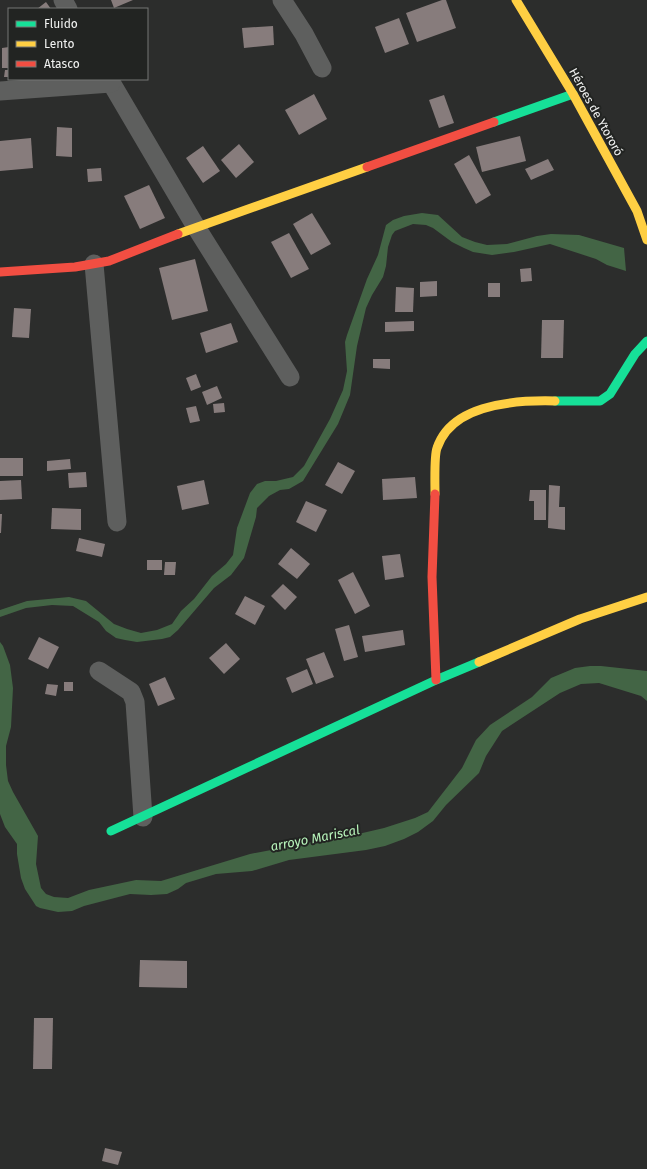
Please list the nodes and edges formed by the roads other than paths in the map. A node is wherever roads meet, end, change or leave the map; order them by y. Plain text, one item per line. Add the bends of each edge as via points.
1 (282, 0) edge
2 (516, 0) edge
3 (322, 68) dead end
4 (110, 81) edge
5 (0, 91) edge
6 (573, 94) junction
7 (196, 227) junction
8 (647, 240) edge
9 (94, 264) junction
10 (0, 272) edge
11 (647, 341) edge
12 (290, 377) dead end
13 (117, 522) dead end
14 (647, 597) edge
15 (99, 671) dead end
16 (436, 680) junction
17 (143, 817) junction
18 (111, 831) dead end

1 - 3 street
2 - 6 street, Héroes de Ytororó
4 - 5 street
4 - 7 street
6 - 7 street
6 - 8 street, Héroes de Ytororó via 636,211
7 - 9 street via 125,256
7 - 12 street
9 - 10 street
9 - 13 street
11 - 16 street via 635,354 610,394 600,402 504,403 479,410 457,422 444,433 436,449 432,570
14 - 16 street via 580,619
15 - 17 street via 131,692 135,702
16 - 17 street
17 - 18 street

